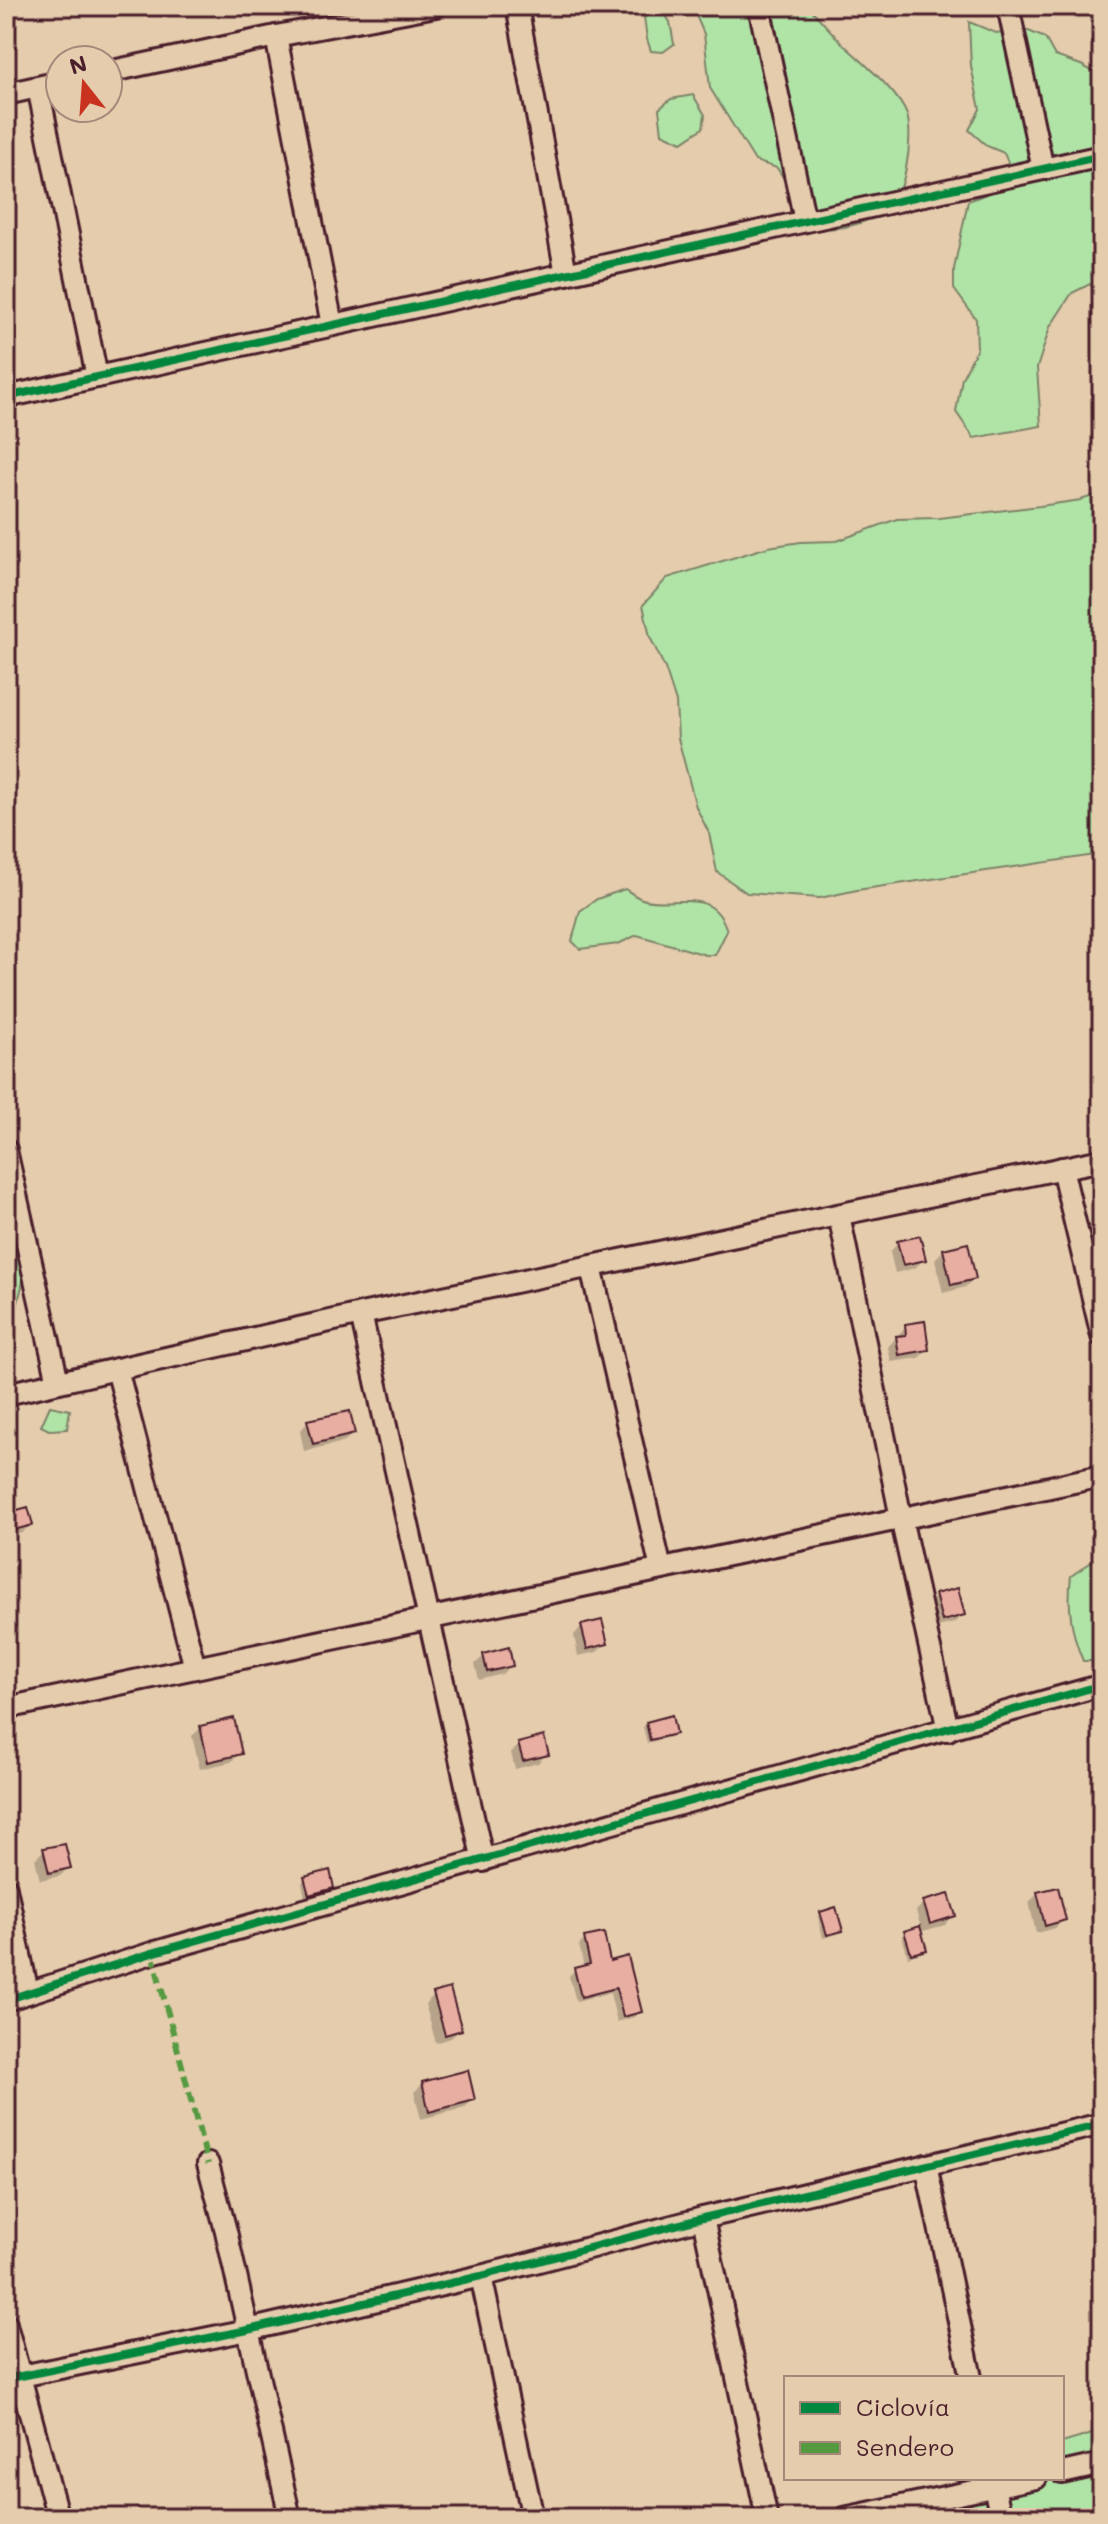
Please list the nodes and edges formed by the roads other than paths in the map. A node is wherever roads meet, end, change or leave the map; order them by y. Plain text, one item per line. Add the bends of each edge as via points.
1 (436, 6) edge
2 (517, 6) edge
3 (759, 6) edge
4 (1008, 6) edge
5 (276, 36) junction
6 (124, 69) edge
7 (44, 86) edge
8 (38, 87) junction
9 (6, 94) edge
10 (1102, 156) edge
11 (1043, 169) junction
12 (805, 221) junction
13 (566, 274) junction
14 (332, 325) junction
15 (97, 377) junction
16 (6, 397) edge
17 (6, 1150) edge
18 (1102, 1160) edge
19 (1062, 1168) junction
20 (839, 1215) junction
21 (591, 1267) junction
22 (361, 1314) junction
23 (1102, 1336) edge
24 (117, 1369) junction
25 (58, 1382) junction
26 (6, 1394) edge
27 (1102, 1476) edge
28 (901, 1518) junction
29 (661, 1569) junction
30 (429, 1619) junction
31 (195, 1668) junction
32 (1102, 1685) edge
33 (6, 1708) edge
34 (948, 1730) junction
35 (483, 1861) junction
36 (6, 1888) edge
37 (28, 1993) junction
38 (6, 2000) edge
39 (1102, 2124) edge
40 (208, 2164) dead end
41 (926, 2165) junction
42 (703, 2218) junction
43 (481, 2276) junction
44 (6, 2324) edge
45 (248, 2330) junction
46 (971, 2376) edge
47 (13, 2377) edge
48 (1102, 2464) edge
49 (1064, 2473) edge
50 (1014, 2480) edge
51 (993, 2482) edge
52 (58, 2518) edge
53 (290, 2518) edge
54 (533, 2518) edge
55 (767, 2518) edge
56 (844, 2518) edge
57 (1001, 2518) edge

1 - 5 street
2 - 13 street
3 - 12 street
4 - 11 street
5 - 6 street
5 - 14 street
7 - 8 street
8 - 9 street
8 - 15 street
10 - 11 street
11 - 12 street
12 - 13 street
13 - 14 street
14 - 15 street
15 - 16 street
17 - 25 street
18 - 19 street
19 - 20 street
19 - 23 street
20 - 21 street
20 - 28 street
21 - 22 street
21 - 29 street
22 - 24 street
22 - 30 street
24 - 25 street
24 - 31 street
25 - 26 street
27 - 28 street
28 - 29 street
28 - 34 street
29 - 30 street
30 - 31 street
30 - 35 street
31 - 33 street
32 - 34 street
34 - 35 street
35 - 37 street
36 - 37 street
37 - 38 street
39 - 41 street
40 - 45 street
41 - 42 street
41 - 46 street
42 - 43 street
42 - 55 street
43 - 45 street
43 - 54 street
44 - 47 street
45 - 47 street
45 - 53 street
47 - 52 street
48 - 49 street
50 - 51 street
51 - 56 street
51 - 57 street

